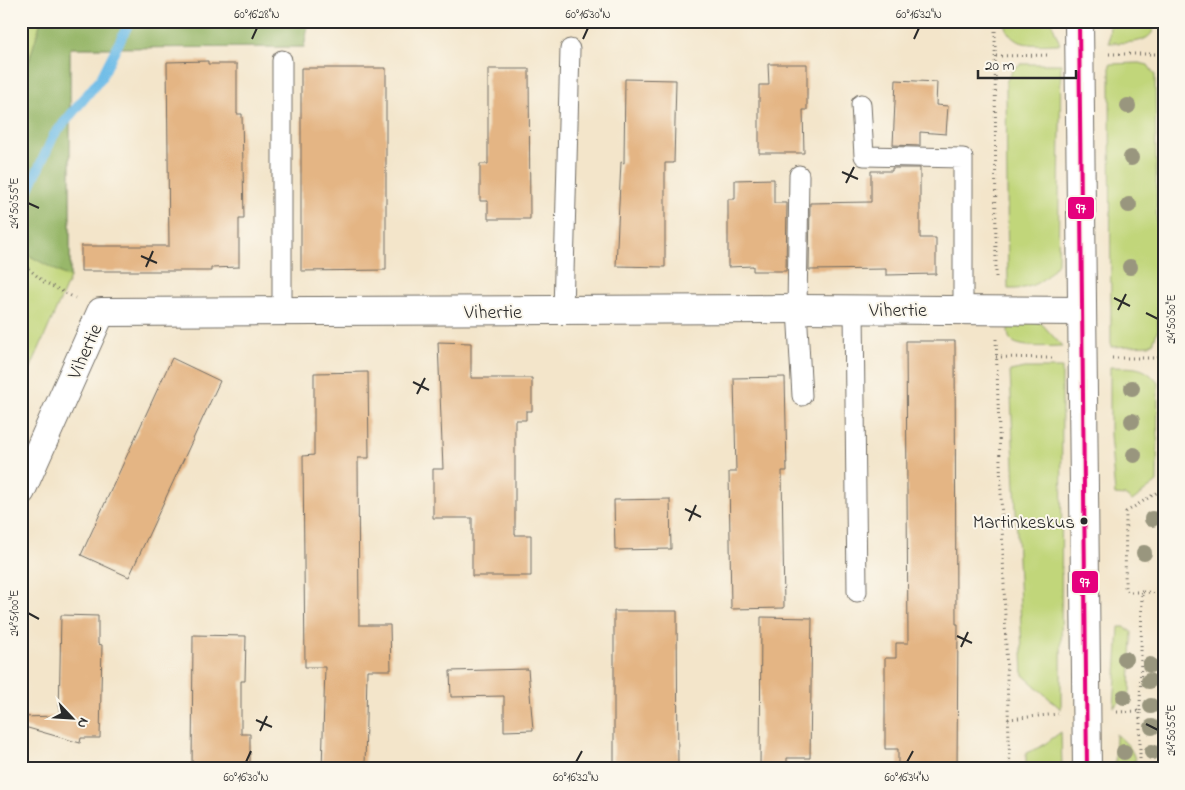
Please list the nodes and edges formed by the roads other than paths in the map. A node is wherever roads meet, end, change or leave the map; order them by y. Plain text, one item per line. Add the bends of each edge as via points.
1 (1079, 21) edge
2 (570, 49) dead end
3 (282, 60) dead end
4 (861, 104) dead end
5 (799, 175) dead end
6 (797, 309) junction
7 (854, 309) junction
8 (963, 309) junction
9 (563, 310) junction
10 (282, 311) junction
11 (1081, 311) junction
12 (802, 396) dead end
13 (21, 491) edge
14 (857, 592) dead end
15 (1086, 769) edge

1 - 11 street
2 - 9 lane
3 - 10 lane
4 - 8 lane via 864,156 963,158
5 - 6 lane
6 - 7 street, Vihertie
6 - 9 street, Vihertie
6 - 12 lane
7 - 8 street, Vihertie
7 - 14 lane
8 - 11 street, Vihertie
9 - 10 street, Vihertie
10 - 13 street, Vihertie via 102,312
11 - 15 street

